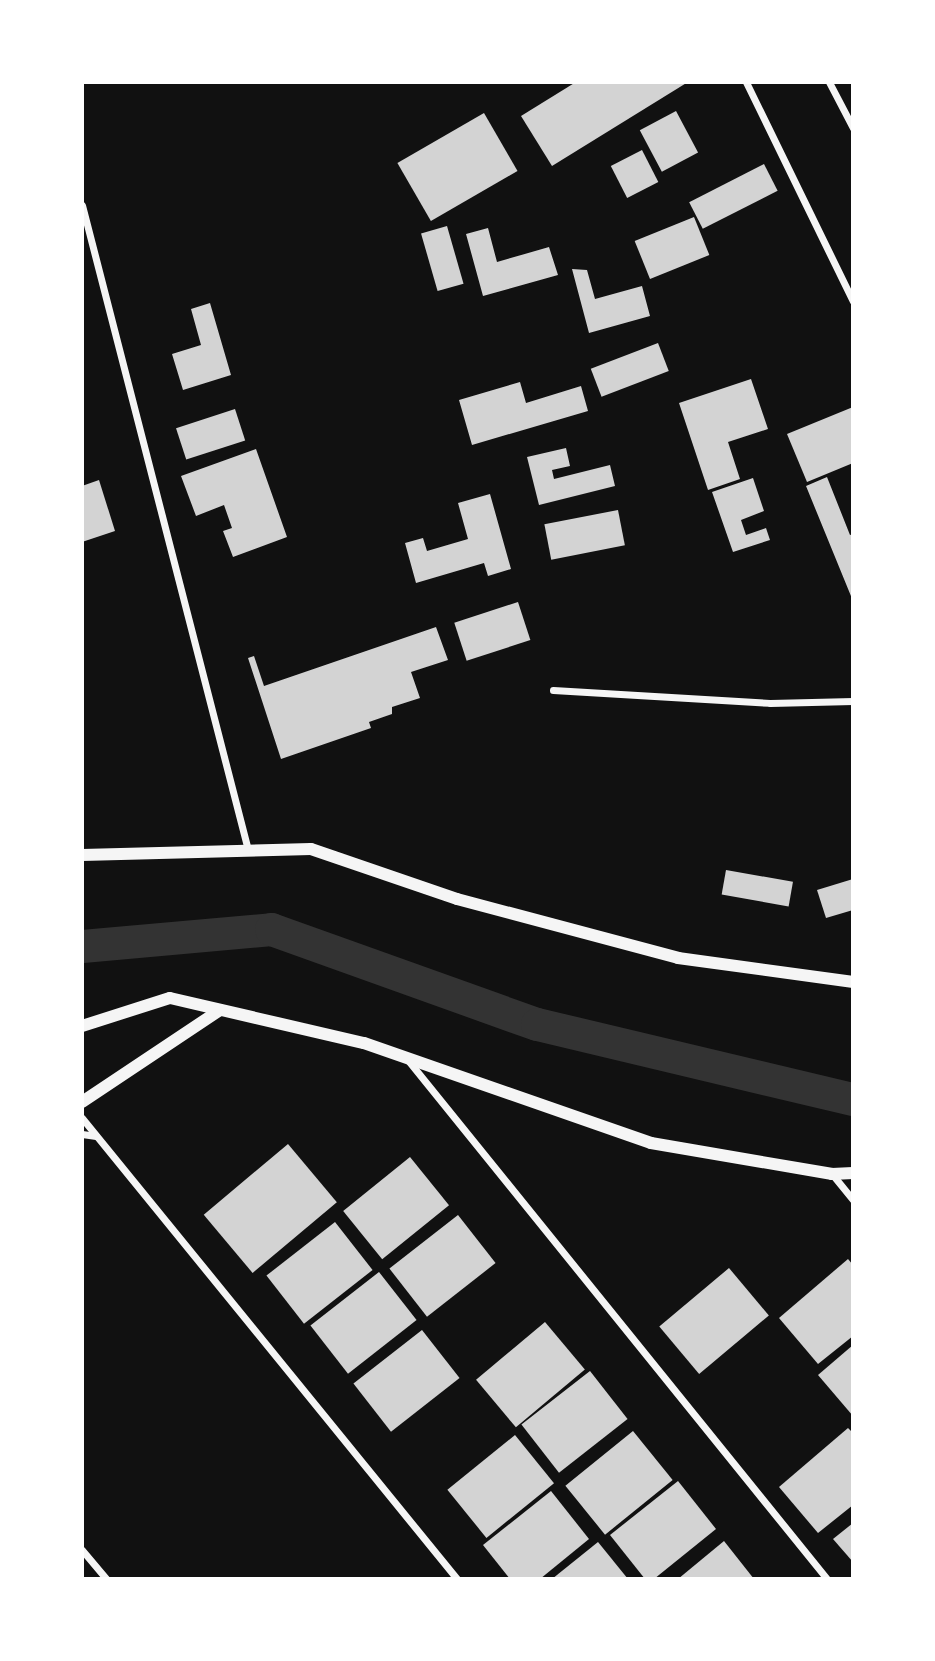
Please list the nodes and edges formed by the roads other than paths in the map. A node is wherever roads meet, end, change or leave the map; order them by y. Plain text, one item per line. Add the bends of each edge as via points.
1 (746, 82) edge
2 (829, 82) edge
3 (853, 128) edge
4 (82, 205) edge
5 (853, 301) edge
6 (553, 690) dead end
7 (853, 701) edge
8 (248, 850) junction
9 (82, 855) edge
10 (853, 982) edge
11 (220, 1010) junction
12 (82, 1026) edge
13 (405, 1056) junction
14 (82, 1102) edge
15 (82, 1118) edge
16 (82, 1134) edge
17 (96, 1136) junction
18 (832, 1174) junction
19 (853, 1174) edge
20 (853, 1200) edge
21 (82, 1550) edge
22 (106, 1579) edge
23 (457, 1579) edge
24 (827, 1579) edge

1 - 5 street
2 - 3 street
4 - 8 street
6 - 7 street via 770,703
8 - 9 street
8 - 10 street via 312,849 457,899 678,958
11 - 12 street via 170,998
11 - 13 street
11 - 14 street
13 - 18 street via 652,1143
13 - 24 street
15 - 17 street
16 - 17 street
17 - 23 street
18 - 19 street
18 - 20 street
21 - 22 street

